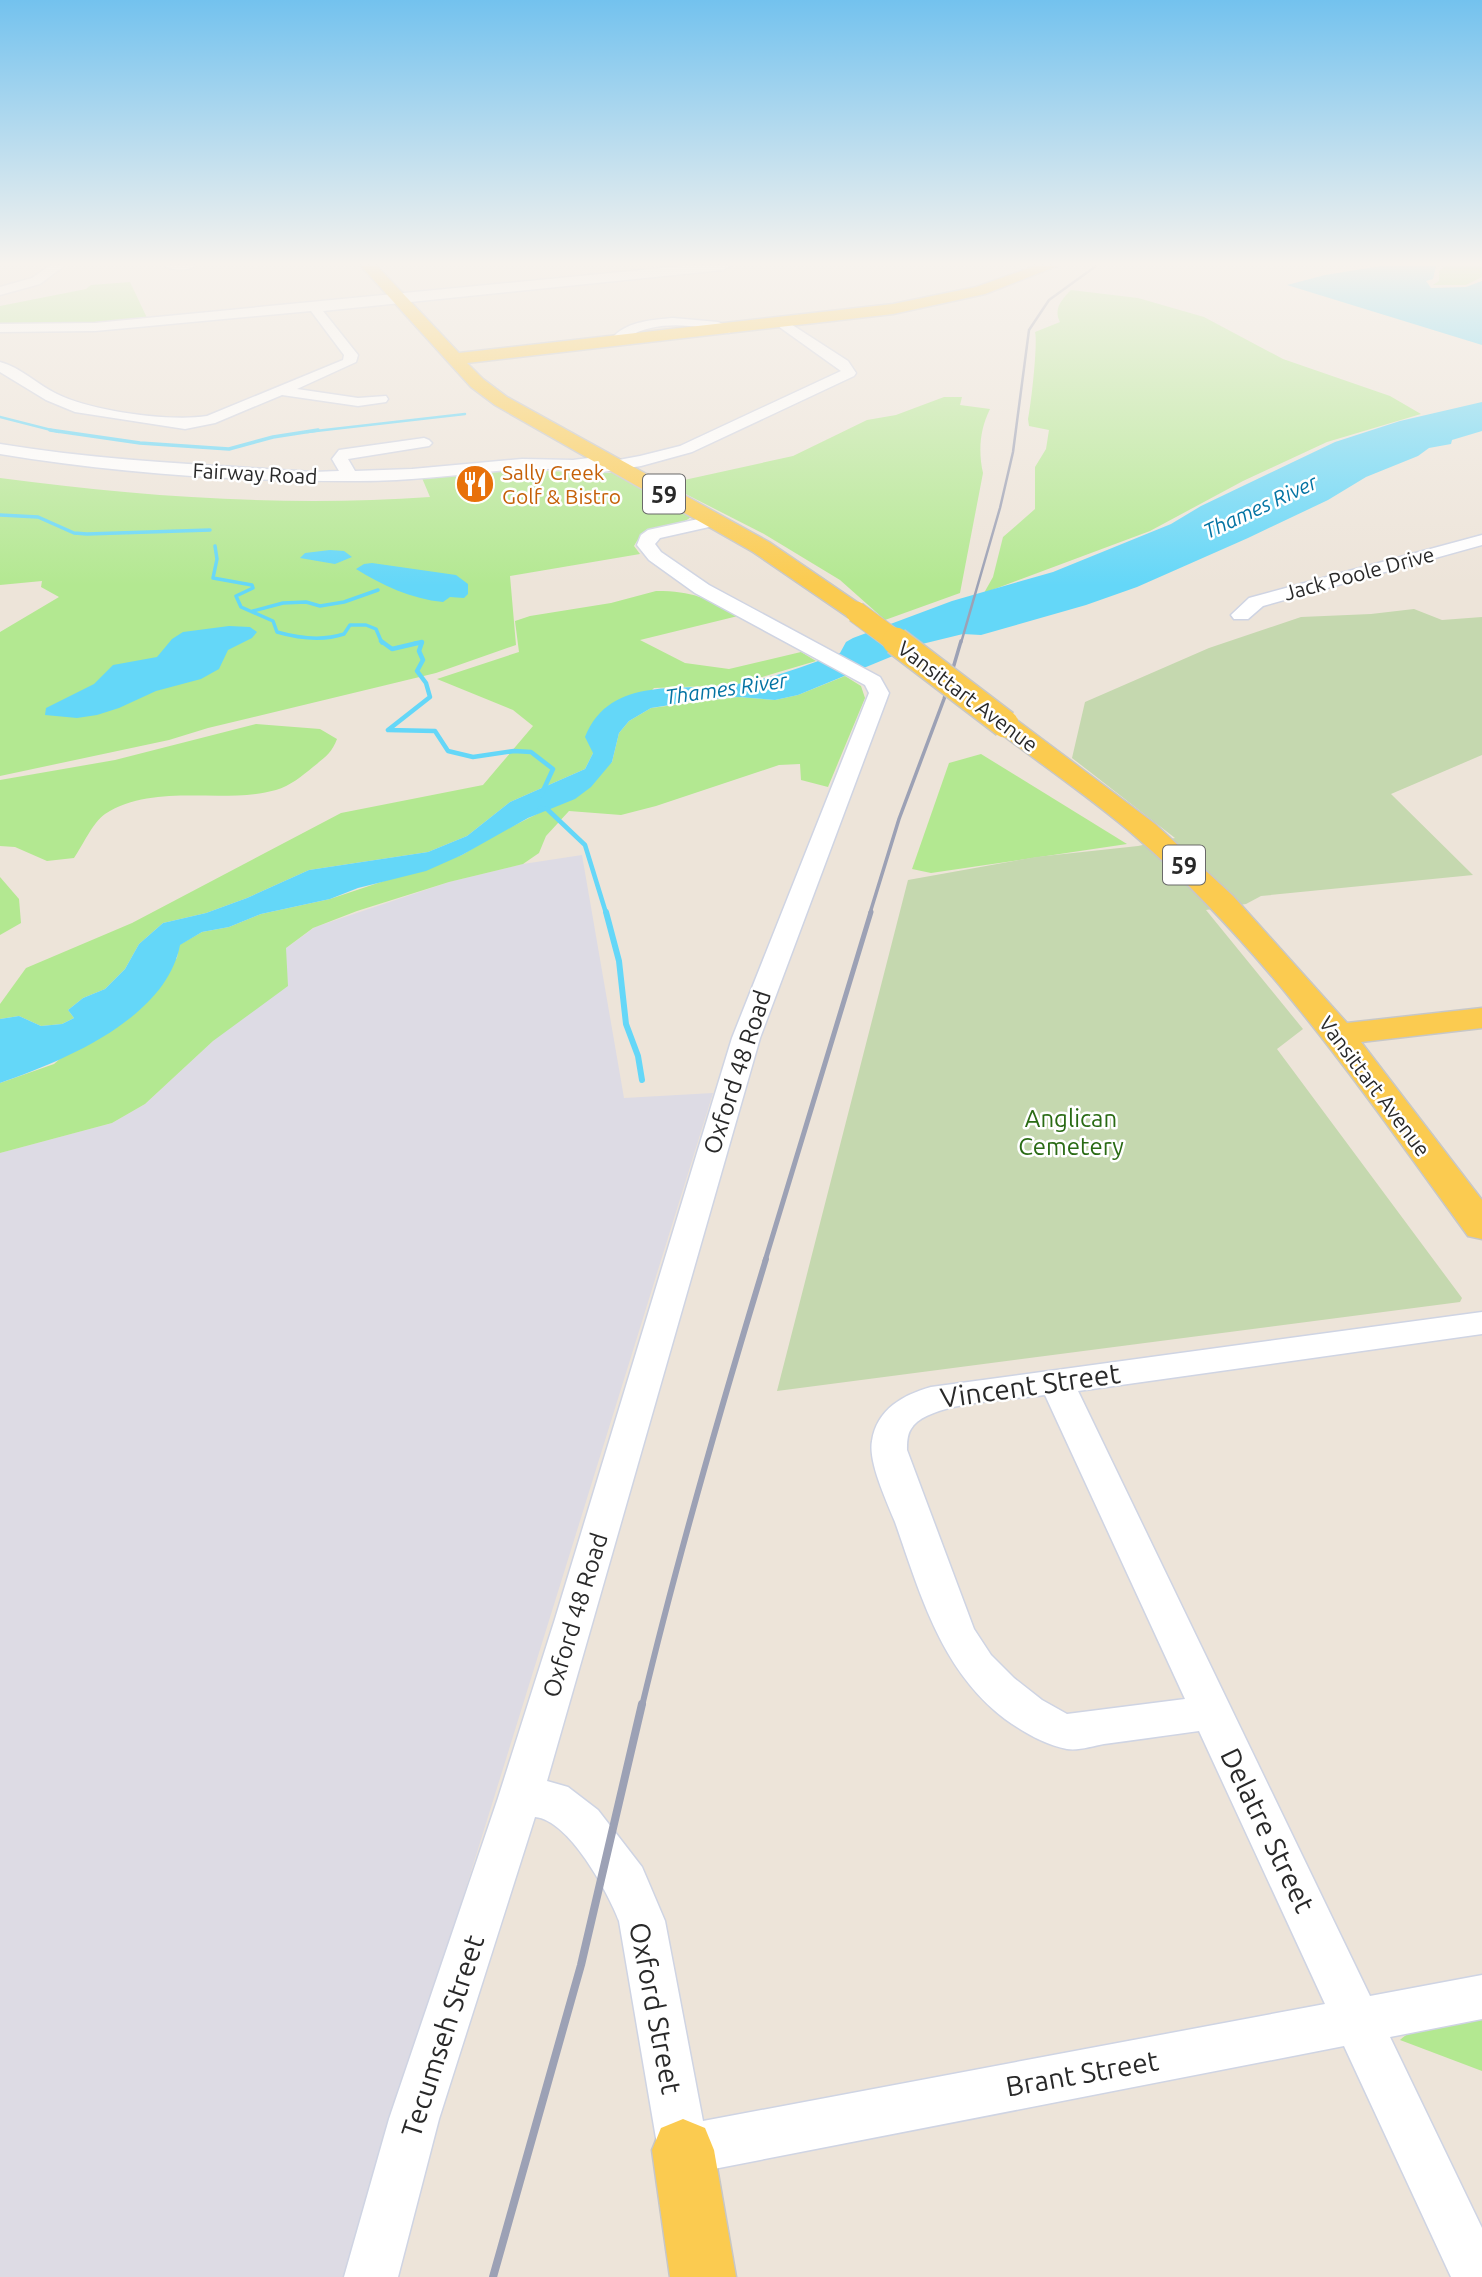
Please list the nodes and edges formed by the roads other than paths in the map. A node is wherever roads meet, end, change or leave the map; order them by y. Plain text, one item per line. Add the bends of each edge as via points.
1 (10, 372) edge
2 (327, 372) edge
3 (467, 372) edge
4 (849, 372) edge
5 (282, 390) junction
6 (381, 399) dead end
7 (424, 443) dead end
8 (0, 449) edge
9 (610, 463) junction
10 (349, 485) junction
11 (712, 521) junction
12 (1482, 540) edge
13 (1460, 546) junction
14 (1482, 554) edge
15 (1241, 615) dead end
16 (1482, 1018) edge
17 (1338, 1034) junction
18 (1482, 1227) edge
19 (1482, 1323) edge
20 (1057, 1383) junction
21 (1211, 1712) junction
22 (520, 1798) junction
23 (1482, 1997) edge
24 (1360, 2022) junction
25 (683, 2150) junction
26 (371, 2277) edge
27 (703, 2277) edge
28 (1478, 2277) edge

1 - 5 street via 80,409 174,424 206,421
2 - 5 street
3 - 9 main road, Vansittart Avenue / 59 via 500,401
4 - 9 street, Fairway Road via 687,448
5 - 6 street via 358,402
7 - 10 street via 345,453 340,459
8 - 10 street, Fairway Road
9 - 10 street, Fairway Road via 510,466
9 - 11 main road, Vansittart Avenue / 59
11 - 17 main road, Vansittart Avenue / 59, bridge via 782,559 1145,830 1249,931
11 - 22 street, Oxford 48 Road via 654,534 646,545 702,589 873,681 879,694 742,1050
12 - 13 street, Jack Poole Drive
13 - 14 street
13 - 15 street, Jack Poole Drive via 1256,602
16 - 17 main road
17 - 18 main road, Vansittart Avenue / 59
19 - 20 street, Vincent Street
20 - 21 street, Delatre Street
20 - 21 street, Vincent Street via 931,1399 904,1412 890,1429 889,1450 897,1477 956,1633 982,1672 1054,1729 1069,1732
21 - 24 street, Delatre Street
22 - 25 street, Oxford Street via 553,1800 583,1823 626,1881 642,1921
22 - 26 street, Tecumseh Street via 414,2119
23 - 24 street, Brant Street
24 - 25 street, Brant Street
24 - 28 street, Delatre Street
25 - 27 main road, Oxford Street

